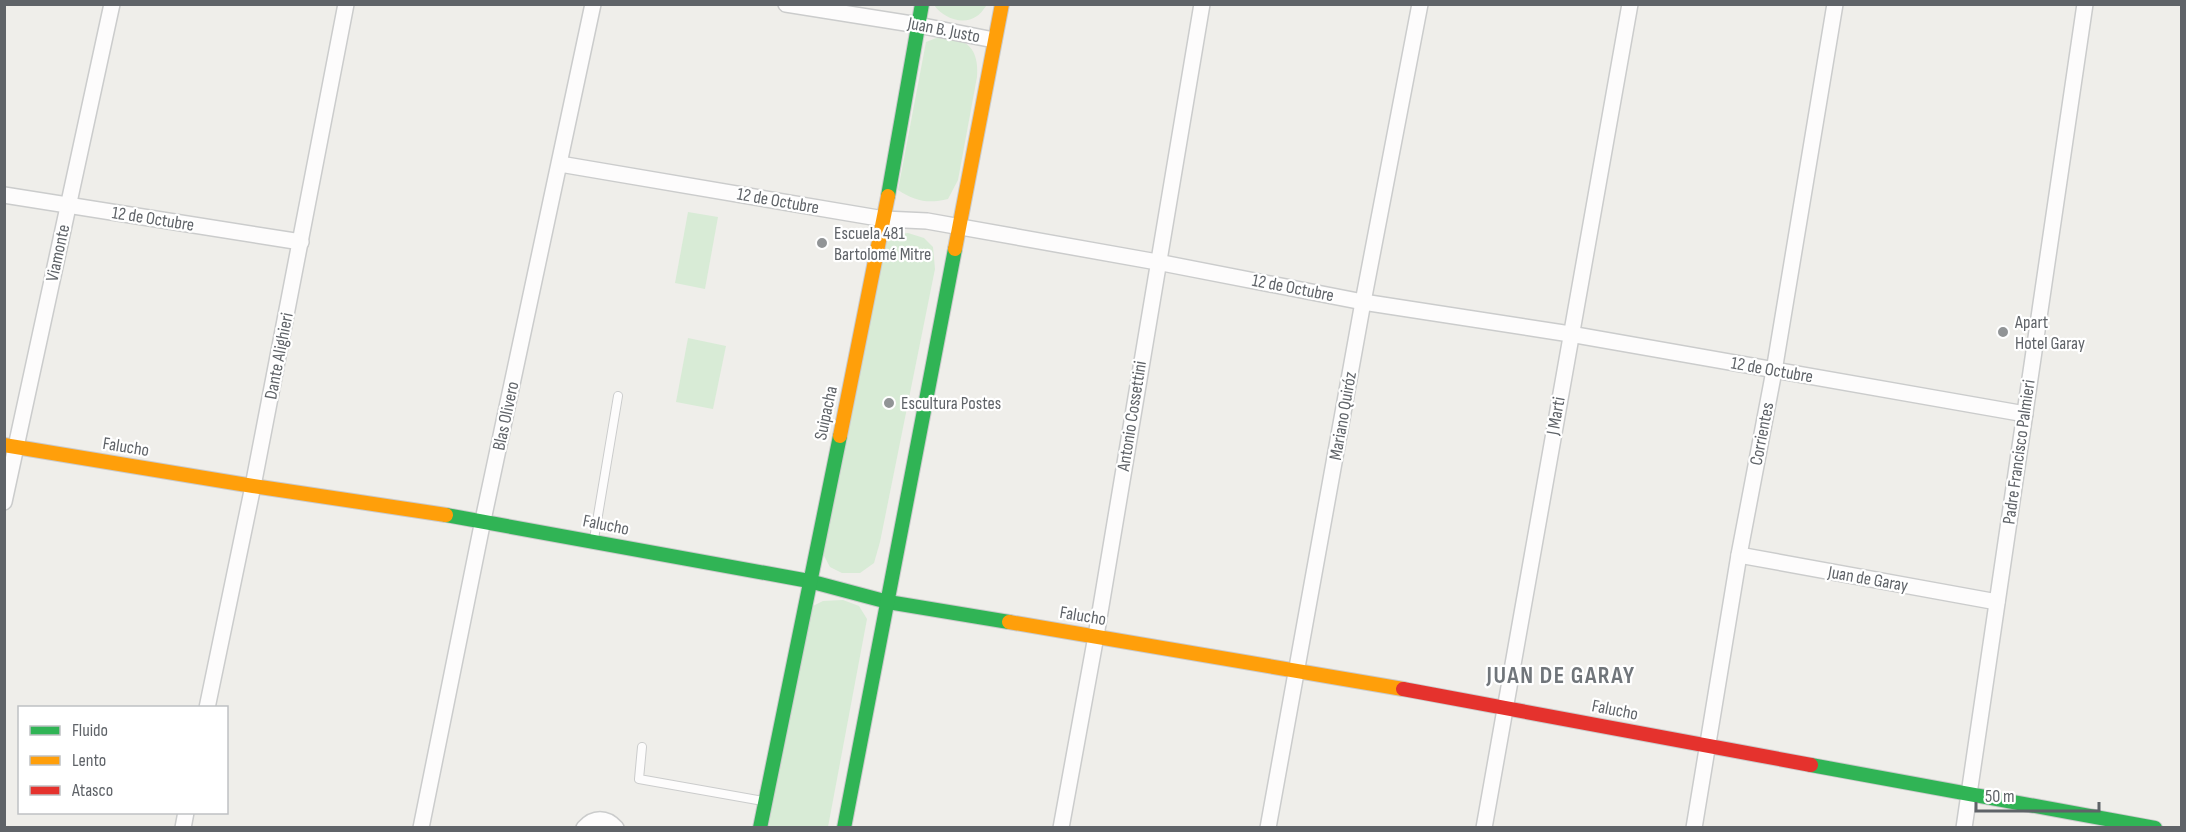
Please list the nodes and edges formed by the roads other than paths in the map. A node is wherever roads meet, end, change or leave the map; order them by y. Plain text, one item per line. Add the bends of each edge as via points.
1 (112, 4) edge
2 (346, 4) edge
3 (593, 4) edge
4 (786, 4) edge
5 (922, 4) edge
6 (1002, 4) edge
7 (1202, 4) edge
8 (1420, 4) edge
9 (1630, 4) edge
10 (1835, 4) edge
11 (2085, 4) edge
12 (918, 25) junction
13 (994, 40) junction
14 (560, 164) junction
15 (4, 195) edge
16 (68, 206) junction
17 (884, 219) junction
18 (959, 227) junction
19 (301, 242) junction
20 (1158, 262) junction
21 (1363, 302) junction
22 (1570, 334) junction
23 (1774, 371) junction
24 (618, 396) dead end
25 (2025, 414) junction
26 (10, 446) edge
27 (253, 486) junction
28 (4, 502) edge
29 (483, 520) junction
30 (594, 541) junction
31 (1739, 555) junction
32 (809, 581) junction
33 (888, 602) junction
34 (1997, 602) junction
35 (1096, 636) junction
36 (1298, 670) junction
37 (207, 706) edge
38 (1506, 708) junction
39 (1708, 746) junction
40 (642, 747) dead end
41 (1968, 793) junction
42 (765, 801) junction
43 (421, 828) edge
44 (584, 828) edge
45 (616, 828) edge
46 (759, 828) edge
47 (844, 828) edge
48 (1061, 828) edge
49 (1268, 828) edge
50 (1484, 828) edge
51 (1694, 828) edge
52 (1964, 828) edge
53 (2155, 828) edge

1 - 16 street, Viamonte
2 - 19 street, Dante Alighieri
3 - 14 street, Blas Olivero
4 - 12 street, Juan B. Justo
5 - 12 street, Suipacha
6 - 13 street
7 - 20 street, Antonio Cossettini
8 - 21 street, Mariano Quiróz
9 - 22 street, J Marti
10 - 23 street, Corrientes
11 - 25 street, Padre Francisco Palmieri
12 - 13 street, Juan B. Justo
12 - 17 street, Suipacha
13 - 18 street
14 - 17 street, 12 de Octubre
14 - 29 street, Blas Olivero
15 - 16 street, 12 de Octubre
16 - 19 street, 12 de Octubre
16 - 26 street, Viamonte
17 - 18 street, 12 de Octubre
17 - 32 street, Suipacha
18 - 20 street, 12 de Octubre
18 - 33 street
19 - 27 street, Dante Alighieri
20 - 21 street, 12 de Octubre
20 - 35 street, Antonio Cossettini
21 - 22 street, 12 de Octubre
21 - 36 street, Mariano Quiróz
22 - 23 street, 12 de Octubre
22 - 38 street, J Marti
23 - 25 street, 12 de Octubre
23 - 31 street, Corrientes
24 - 30 lane
25 - 34 street, Padre Francisco Palmieri
26 - 27 street, Falucho
26 - 28 street, Viamonte
27 - 29 street, Falucho
27 - 37 street, Dante Alighieri
29 - 30 street, Falucho
29 - 43 street, Blas Olivero
30 - 32 street, Falucho
31 - 34 street, Juan de Garay
31 - 39 street, Corrientes
32 - 33 street, Falucho
32 - 42 street, Suipacha
33 - 35 street, Falucho
33 - 47 street
34 - 41 street, Padre Francisco Palmieri
35 - 36 street, Falucho
35 - 48 street, Antonio Cossettini
36 - 38 street, Falucho
36 - 49 street, Mariano Quiróz
38 - 39 street, Falucho
38 - 50 street, J Marti
39 - 41 street, Falucho
39 - 51 street, Corrientes
40 - 42 lane via 639,779
41 - 52 street, Padre Francisco Palmieri
41 - 53 street, Falucho
42 - 46 street, Suipacha
44 - 45 street via 599,819

